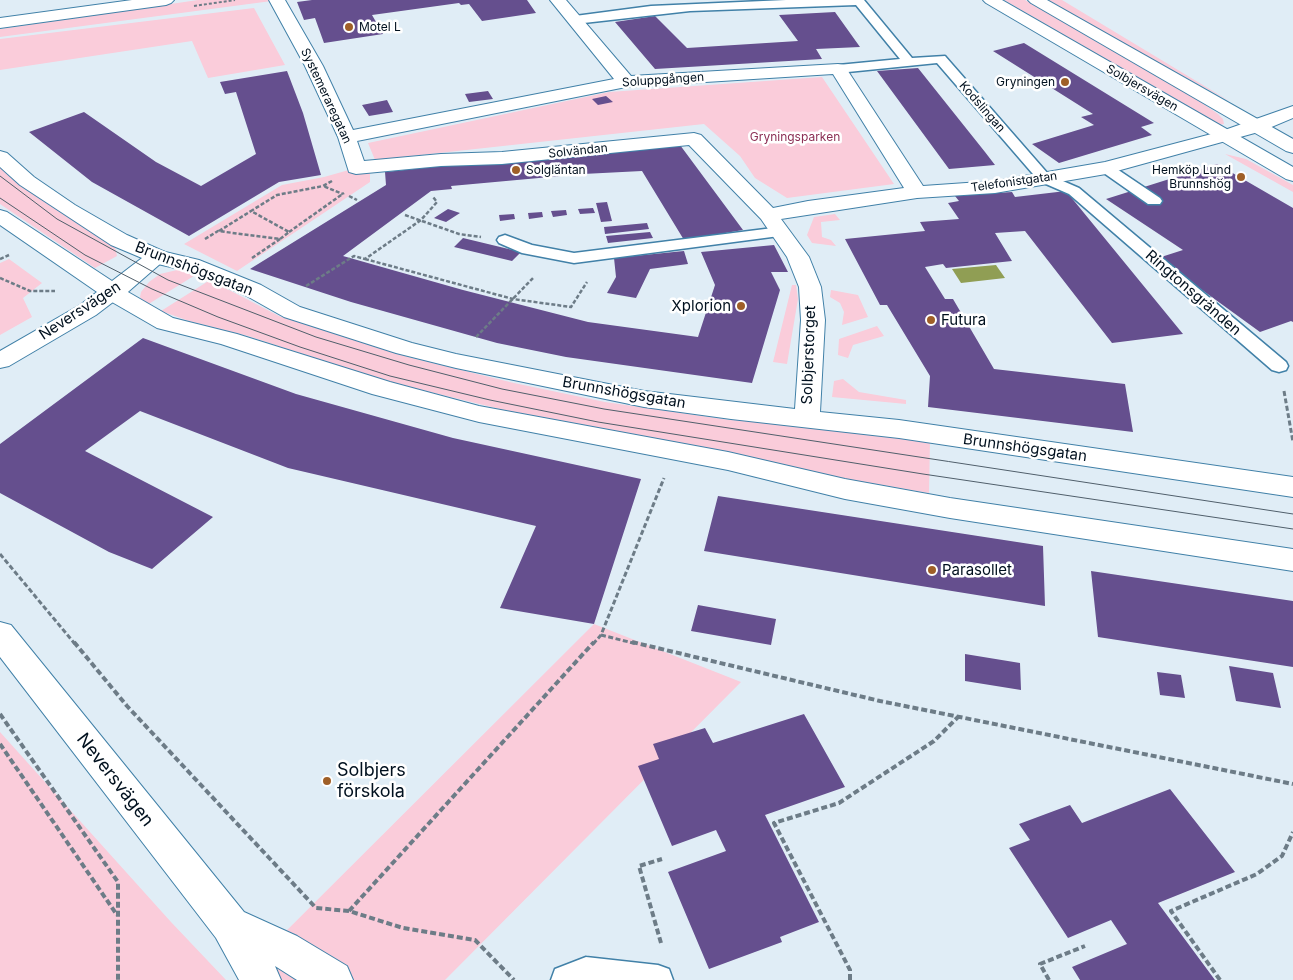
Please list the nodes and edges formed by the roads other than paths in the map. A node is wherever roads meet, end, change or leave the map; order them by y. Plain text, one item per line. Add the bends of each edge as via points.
1 (70, 0) edge
2 (166, 0) edge
3 (277, 0) edge
4 (558, 0) edge
5 (991, 0) edge
6 (1036, 0) edge
7 (0, 9) edge
8 (575, 20) junction
9 (0, 23) edge
10 (908, 61) junction
11 (838, 69) junction
12 (626, 82) junction
13 (1293, 111) edge
14 (1255, 127) junction
15 (1226, 136) junction
16 (346, 137) junction
17 (1293, 147) edge
18 (0, 156) edge
19 (356, 168) joint
20 (1106, 168) junction
21 (1293, 175) edge
22 (1044, 178) junction
23 (917, 192) junction
24 (1154, 201) dead end
25 (0, 216) edge
26 (775, 224) junction
27 (505, 240) road end
28 (158, 257) junction
29 (112, 293) junction
30 (0, 361) edge
31 (1279, 366) road end
32 (807, 418) junction
33 (1293, 487) edge
34 (1293, 560) edge
35 (0, 634) edge
36 (230, 925) junction
37 (661, 966) edge
38 (261, 980) edge
39 (333, 980) edge
40 (566, 980) edge

1 - 7 street
2 - 9 street
3 - 16 street, Systemeraregatan via 314,66
4 - 8 street
5 - 15 street, Solbjersvägen
6 - 14 street, Solbjersvägen
8 - 10 lane via 690,7 859,2
8 - 12 street
10 - 11 lane, Kodslingan
10 - 22 lane, Kodslingan via 940,59
11 - 12 street, Soluppgången
11 - 23 street
12 - 16 street, Soluppgången
13 - 14 street, Telefonistgatan
14 - 15 street, Telefonistgatan
14 - 17 street, Solbjersvägen
15 - 20 street, Telefonistgatan
15 - 21 street, Solbjersvägen
16 - 19 street, Systemeraregatan
18 - 28 street, Brunnshögsgatan via 27,181 68,209 120,240
19 - 26 street, Solvändan via 502,158 694,139
20 - 22 street, Telefonistgatan
20 - 24 lane
22 - 23 street, Telefonistgatan via 995,187
22 - 31 lane, Ringtonsgränden via 1074,191
23 - 26 street, Telefonistgatan via 808,207
25 - 29 street via 84,270
26 - 27 lane via 574,258 528,249
26 - 32 street, Solbjerstorget via 798,257 810,287 813,320
28 - 29 street, Neversvägen
28 - 32 street, Brunnshögsgatan via 212,273 253,290 292,312 404,348 644,399
29 - 30 street, Neversvägen
29 - 34 street via 164,323 479,414 728,461 845,489 950,508
32 - 33 street, Brunnshögsgatan
35 - 36 street, Neversvägen
36 - 38 street, Neversvägen
36 - 39 street, Neversvägen via 284,949
37 - 40 lane via 586,972

